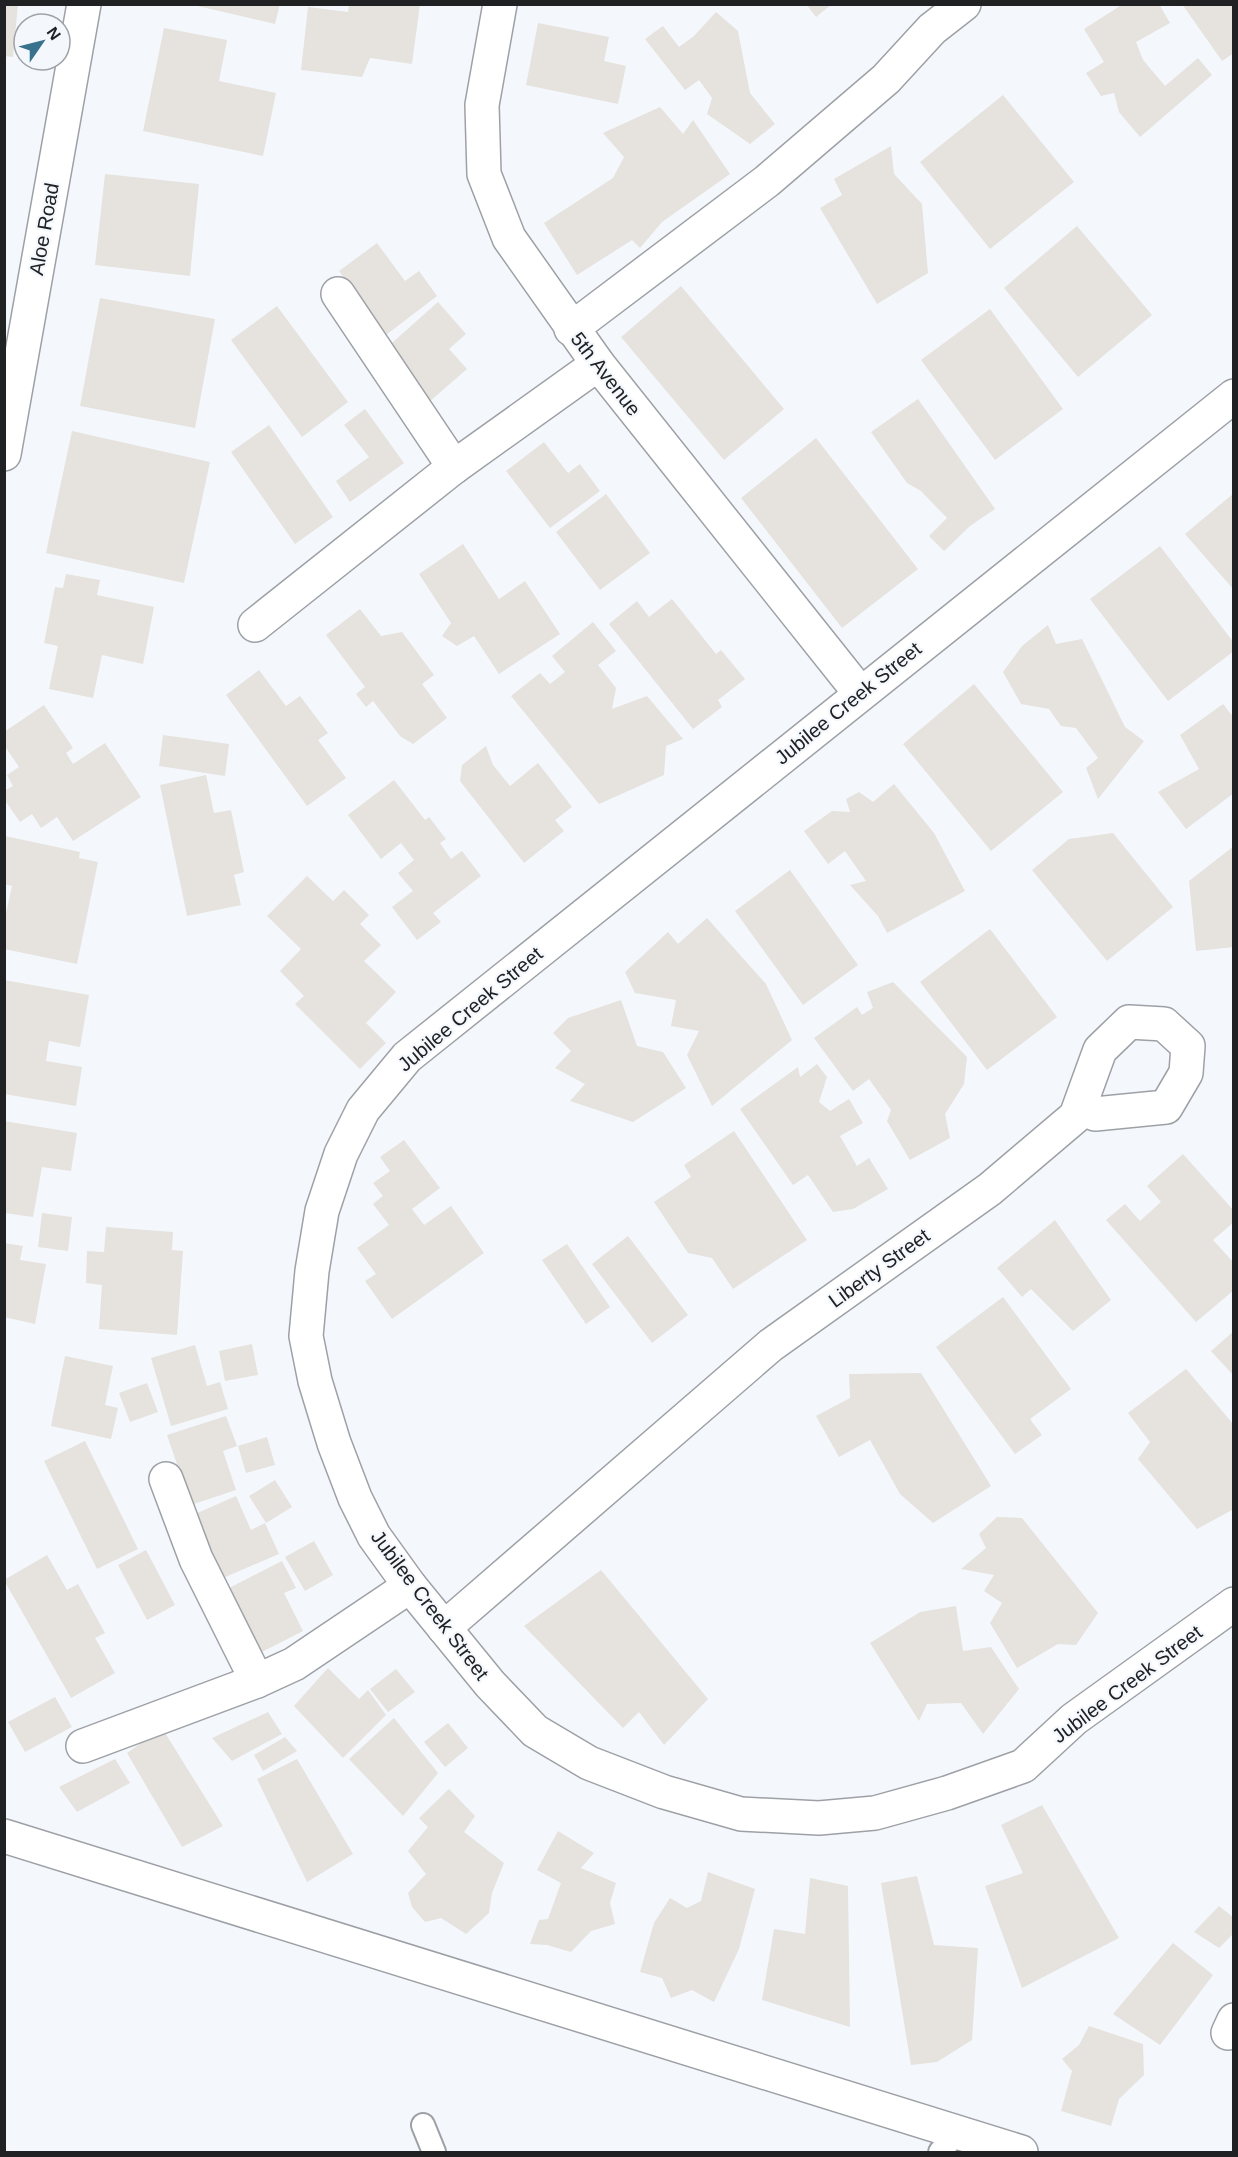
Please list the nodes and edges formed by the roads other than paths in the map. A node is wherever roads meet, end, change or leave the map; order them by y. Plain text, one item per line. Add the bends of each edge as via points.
1 (84, 4) edge
2 (501, 4) edge
3 (964, 4) edge
4 (338, 294) dead end
5 (571, 329) junction
6 (598, 364) junction
7 (1233, 396) edge
8 (4, 454) edge
9 (454, 467) junction
10 (255, 625) dead end
11 (860, 693) junction
12 (1095, 1114) dead end
13 (166, 1479) dead end
14 (410, 1586) junction
15 (1233, 1604) edge
16 (444, 1628) junction
17 (257, 1681) junction
18 (83, 1746) dead end
19 (4, 1836) edge
20 (423, 2125) dead end
21 (949, 2142) edge
22 (434, 2152) edge
23 (1021, 2152) edge

1 - 8 street, Aloe Road
2 - 5 street, 5th Avenue via 482,105 484,174 509,238
3 - 5 street via 932,29 886,79 767,181
4 - 9 street
5 - 6 street, 5th Avenue
6 - 9 street
6 - 11 street, 5th Avenue
7 - 11 street, Jubilee Creek Street
9 - 10 street
11 - 14 street, Jubilee Creek Street via 407,1057 363,1110 341,1154 322,1211 306,1336 315,1381 355,1498 374,1536
12 - 16 street, Liberty Street via 1166,1107 1186,1073 1188,1046 1164,1024 1129,1022 1100,1050 1076,1116 990,1189 771,1345
13 - 17 street via 196,1559
14 - 16 street, Jubilee Creek Street
14 - 17 street via 294,1664
15 - 16 street, Jubilee Creek Street via 1074,1719 1023,1766 875,1813 819,1818 741,1814 664,1792 589,1763 535,1731
17 - 18 street
19 - 21 street
20 - 22 lane
21 - 23 street

